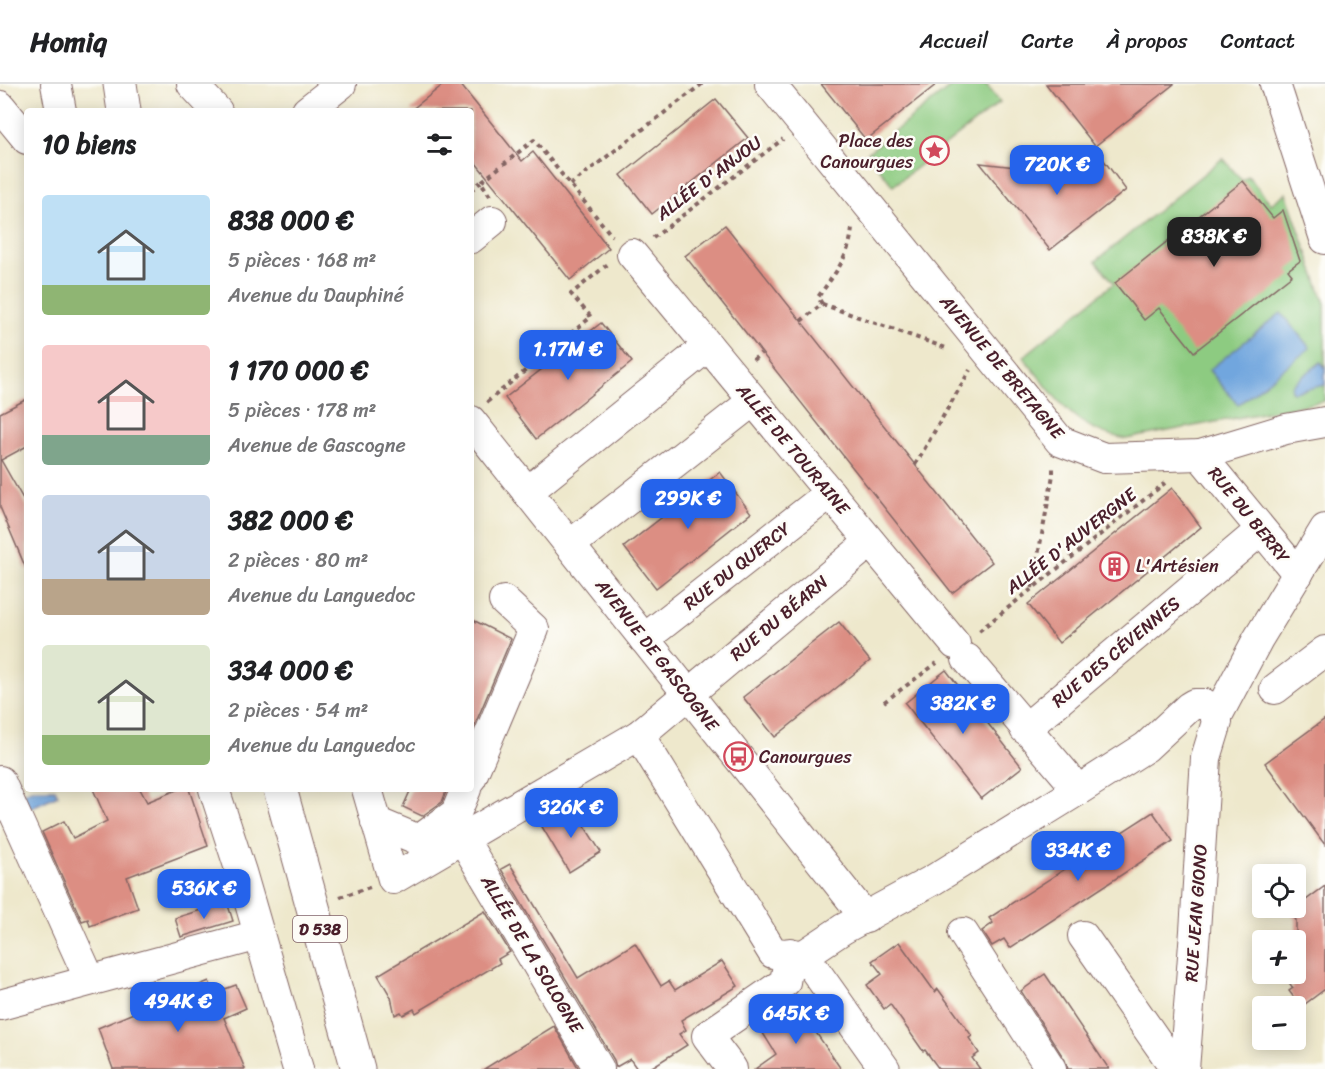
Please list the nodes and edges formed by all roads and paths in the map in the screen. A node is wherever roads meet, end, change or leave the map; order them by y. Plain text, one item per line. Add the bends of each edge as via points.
1 (56, 84) edge
2 (120, 84) edge
3 (192, 84) edge
4 (341, 84) edge
5 (702, 84) edge
6 (770, 84) edge
7 (1275, 84) edge
8 (0, 106) edge
9 (60, 108) edge
10 (124, 108) edge
11 (214, 108) edge
12 (311, 108) edge
13 (803, 124) junction
14 (24, 135) edge
15 (481, 182) junction
16 (570, 185) junction
17 (474, 188) edge
18 (855, 188) junction
19 (482, 229) edge
20 (1325, 239) edge
21 (623, 246) junction
22 (822, 304) junction
23 (801, 321) dead end
24 (708, 346) junction
25 (982, 354) junction
26 (753, 400) junction
27 (476, 414) edge
28 (1325, 422) edge
29 (1053, 432) junction
30 (1200, 455) junction
31 (915, 465) dead end
32 (527, 492) junction
33 (830, 493) junction
34 (1325, 529) edge
35 (1262, 530) junction
36 (870, 542) junction
37 (570, 545) junction
38 (1298, 574) junction
39 (1032, 589) junction
40 (504, 601) dead end
41 (644, 639) junction
42 (960, 649) junction
43 (1325, 651) edge
44 (1275, 689) dead end
45 (688, 694) junction
46 (884, 702) dead end
47 (1200, 728) junction
48 (1025, 729) junction
49 (639, 735) junction
50 (474, 771) edge
51 (0, 781) edge
52 (1077, 791) junction
53 (215, 792) edge
54 (281, 792) edge
55 (368, 792) edge
56 (465, 792) edge
57 (376, 822) junction
58 (463, 839) junction
59 (393, 879) junction
60 (331, 900) dead end
61 (866, 918) junction
62 (963, 933) dead end
63 (259, 934) junction
64 (1083, 936) dead end
65 (797, 954) junction
66 (90, 980) junction
67 (0, 1005) edge
68 (298, 1069) edge
69 (358, 1069) edge
70 (599, 1069) edge
71 (732, 1069) edge
72 (885, 1069) edge
73 (1051, 1069) edge
74 (1176, 1069) edge
75 (1184, 1069) edge

1 - 9 street
2 - 10 main road
3 - 11 street
4 - 12 street
5 - 16 path
6 - 13 street, AVENUE DE BRETAGNE
7 - 20 street
8 - 14 street
13 - 18 street, AVENUE DE BRETAGNE
13 - 21 path, ALLÉE D'ANJOU
15 - 16 path via 534,140
15 - 17 path
15 - 19 path via 499,208
16 - 21 path
18 - 22 path via 851,237 843,264 818,297
18 - 25 street, AVENUE DE BRETAGNE
21 - 24 street, ALLÉE DE TOURAINE
21 - 27 path, ALLÉE D'ANJOU via 619,255 571,294 591,318
22 - 23 path
22 - 25 path
24 - 26 street, ALLÉE DE TOURAINE
24 - 32 street
25 - 29 street, AVENUE DE BRETAGNE
25 - 31 path
26 - 33 street, ALLÉE DE TOURAINE
26 - 37 street
27 - 32 street, AVENUE DE GASCOGNE
28 - 30 street, AVENUE DE BRETAGNE via 1286,429
29 - 30 street, AVENUE DE BRETAGNE via 1060,441 1104,458
29 - 39 path via 1053,475
30 - 35 street, RUE DU BERRY
30 - 39 path, ALLÉE D'AUVERGNE
32 - 37 street, AVENUE DE GASCOGNE
33 - 36 street, ALLÉE DE TOURAINE
33 - 41 street, RUE DU QUERCY
34 - 38 street
35 - 38 street, RUE DU BERRY
35 - 48 street, RUE DES CÉVENNES
36 - 42 street, ALLÉE DE TOURAINE
36 - 45 street, RUE DU BÉARN
37 - 41 street, AVENUE DE GASCOGNE
38 - 47 street
39 - 42 path, ALLÉE D'AUVERGNE
40 - 50 street via 534,628
41 - 45 street, AVENUE DE GASCOGNE
42 - 46 path, ALLÉE D'AUVERGNE
42 - 48 street, ALLÉE DE TOURAINE
43 - 44 street
45 - 49 street, RUE DU BÉARN
45 - 61 street, AVENUE DE GASCOGNE
47 - 52 street via 1146,747
47 - 75 street, RUE JEAN GIONO via 1195,931
48 - 52 street, ALLÉE DE TOURAINE
49 - 58 street, RUE DU BÉARN
49 - 65 street via 773,953
51 - 66 street
52 - 61 street
53 - 63 street
54 - 69 main road, D 538
55 - 57 street
56 - 57 street via 456,813 419,840
57 - 59 street
58 - 59 street, RUE DU BÉARN
58 - 70 street, ALLÉE DE LA SOLOGNE
59 - 60 path
61 - 65 street
62 - 73 street
63 - 66 street
63 - 68 street
64 - 74 street
65 - 71 street via 785,982 706,1036
65 - 72 street
66 - 67 street

